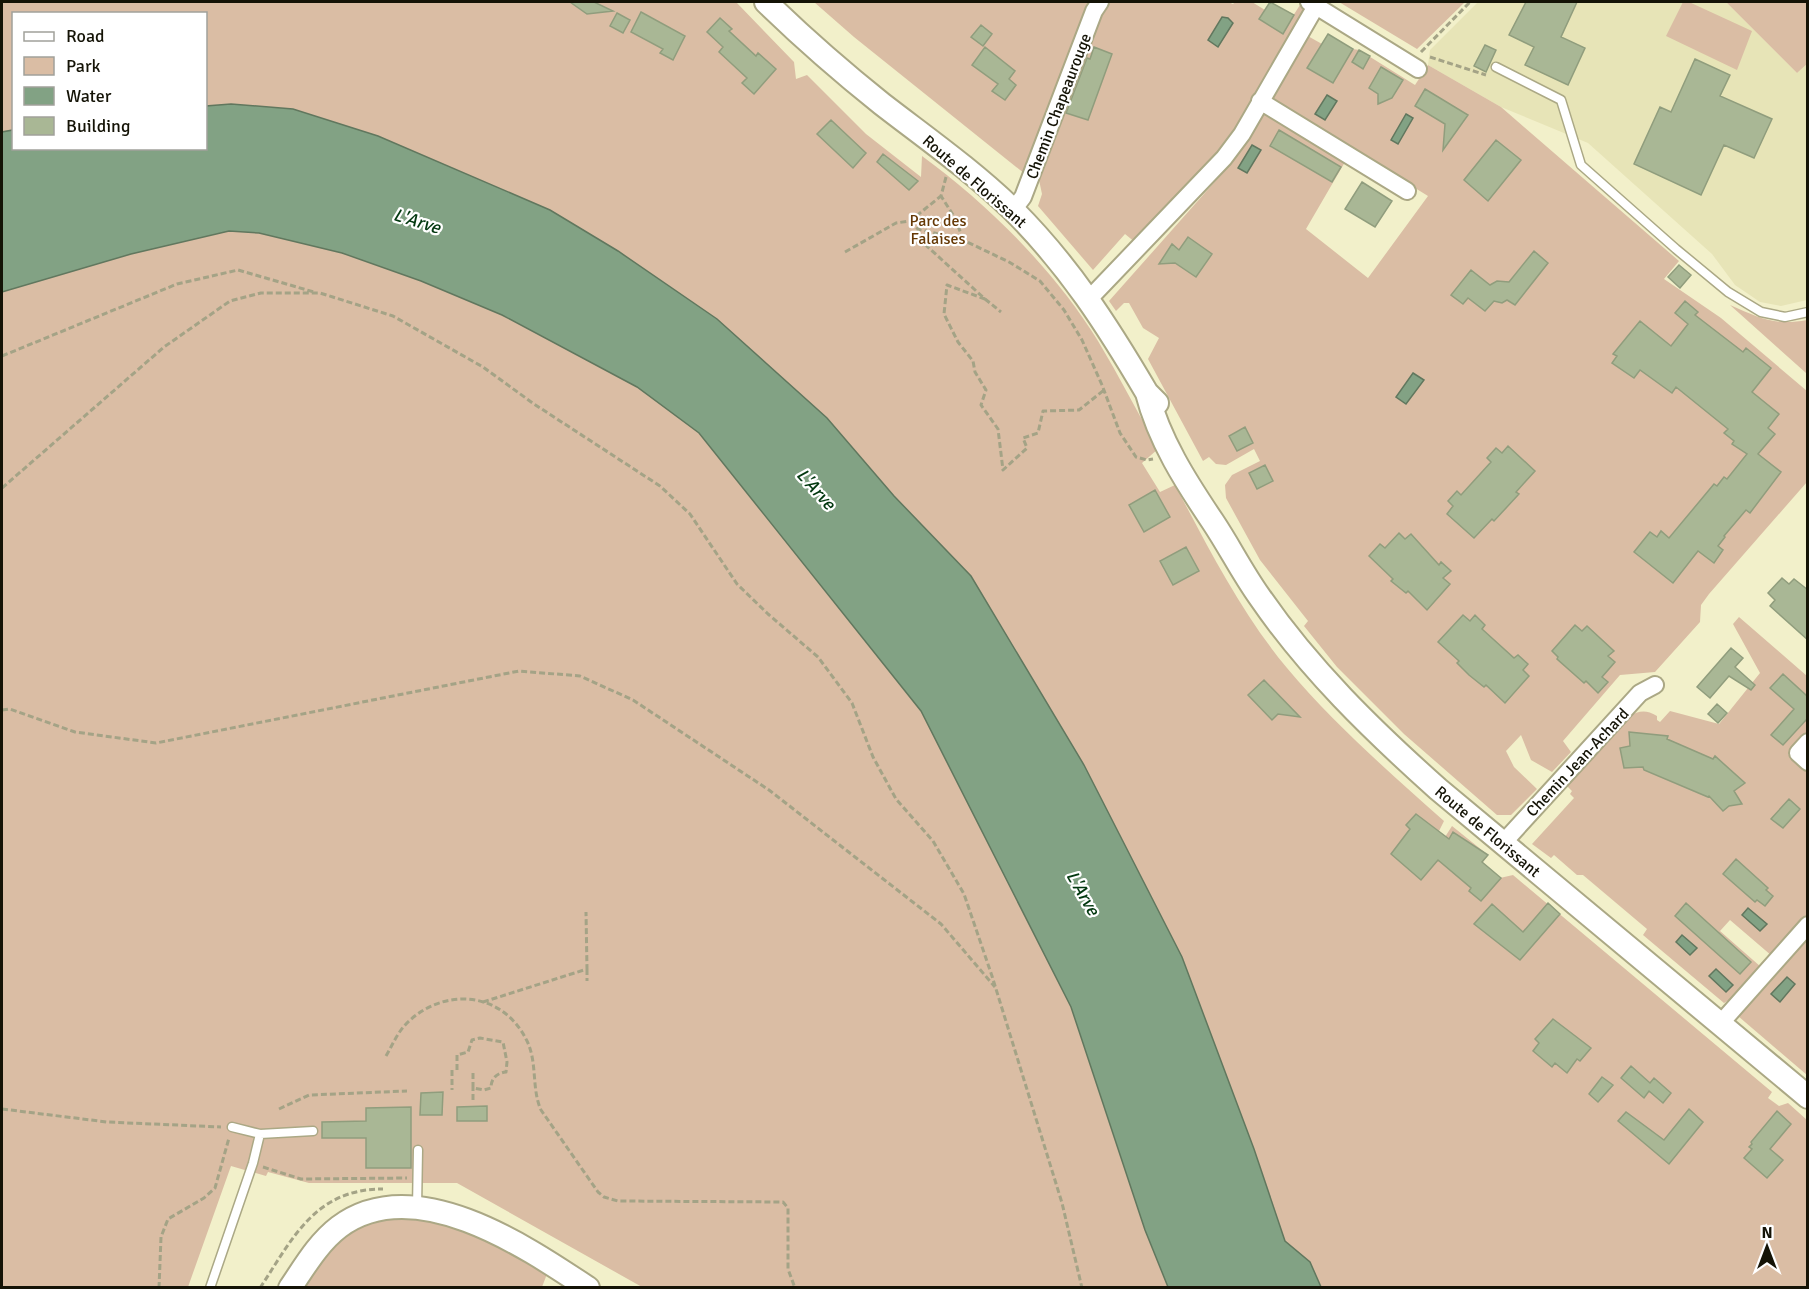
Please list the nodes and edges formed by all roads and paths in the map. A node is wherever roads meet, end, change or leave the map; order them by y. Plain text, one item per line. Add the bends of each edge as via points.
1 (766, 2) edge
2 (1101, 2) edge
3 (1470, 2) edge
4 (1312, 4) edge
5 (1496, 67) joint
6 (1418, 69) dead end
7 (1260, 101) junction
8 (956, 161) junction
9 (1407, 191) dead end
10 (941, 196) junction
11 (1012, 210) junction
12 (910, 221) junction
13 (918, 229) junction
14 (963, 240) junction
15 (845, 252) dead end
16 (320, 293) junction
17 (985, 299) junction
18 (1089, 299) junction
19 (1001, 312) dead end
20 (1808, 312) edge
21 (2, 356) edge
22 (1104, 390) junction
23 (1156, 459) dead end
24 (2, 488) edge
25 (1655, 685) dead end
26 (2, 711) edge
27 (1808, 742) edge
28 (1808, 762) edge
29 (1503, 843) junction
30 (586, 912) dead end
31 (1808, 925) edge
32 (587, 969) junction
33 (587, 981) dead end
34 (996, 988) junction
35 (483, 1002) junction
36 (1720, 1024) junction
37 (386, 1056) dead end
38 (473, 1071) dead end
39 (473, 1088) junction
40 (452, 1090) dead end
41 (407, 1091) dead end
42 (1808, 1097) edge
43 (473, 1100) dead end
44 (2, 1109) edge
45 (279, 1109) dead end
46 (232, 1127) junction
47 (313, 1131) dead end
48 (260, 1134) junction
49 (418, 1150) dead end
50 (253, 1163) junction
51 (418, 1178) junction
52 (417, 1208) junction
53 (159, 1287) edge
54 (210, 1287) edge
55 (290, 1287) edge
56 (588, 1287) edge
57 (795, 1287) edge
58 (1082, 1287) edge

1 - 8 main road, Route de Florissant via 831,63
2 - 11 street, Chemin Chapeaurouge via 1094,11 1023,198
3 - 5 path via 1421,52 1490,77
4 - 6 street
4 - 7 street
5 - 20 lane via 1561,100 1581,165 1728,292 1761,312 1785,317
7 - 9 street
7 - 18 street via 1224,158
8 - 10 path via 947,172
8 - 11 main road, Route de Florissant
10 - 12 path
10 - 14 path
11 - 18 main road, Route de Florissant
12 - 13 path
12 - 15 path via 896,223
13 - 14 path
13 - 17 path via 919,239
14 - 22 path via 1040,281 1082,340
16 - 21 path via 238,270 177,284
16 - 24 path via 261,293 230,301 164,347
16 - 34 path via 393,316 483,367 660,486 690,514 736,584 818,657 852,703 873,757 896,799 933,840 964,894
17 - 19 path
17 - 22 path via 947,285 944,314 986,390 981,405 998,429 1003,470 1027,448 1023,438 1038,433 1043,411 1078,410
18 - 29 main road, Route de Florissant via 1147,393 1166,413 1203,483 1214,522 1259,596 1303,654 1381,738
22 - 23 path via 1120,433 1136,457
25 - 29 street, Chemin Jean-Achard via 1640,693
26 - 34 path via 10,709 75,732 156,742 519,671 580,676 633,700 769,790 941,924
27 - 28 street via 1798,753
29 - 36 main road, Route de Florissant
30 - 32 path
31 - 36 street
32 - 33 path
32 - 35 path
34 - 58 path via 1062,1203
35 - 37 path via 457,998 426,1009 400,1030
35 - 57 path via 513,1021 523,1034 531,1048 541,1110 598,1192 618,1201 783,1202 788,1208 789,1274
36 - 42 main road, Route de Florissant
38 - 39 path
39 - 40 path via 491,1088 495,1076 506,1072 503,1042 472,1040 468,1052 457,1055
39 - 43 path
41 - 45 path via 309,1095
44 - 46 path via 107,1122
46 - 48 lane
46 - 53 path via 215,1188 168,1219 161,1237
47 - 48 lane
48 - 50 lane
49 - 51 lane
50 - 51 path via 301,1179
50 - 54 lane
51 - 52 lane
52 - 55 main road via 373,1212 340,1226 325,1239
52 - 56 main road via 492,1230

